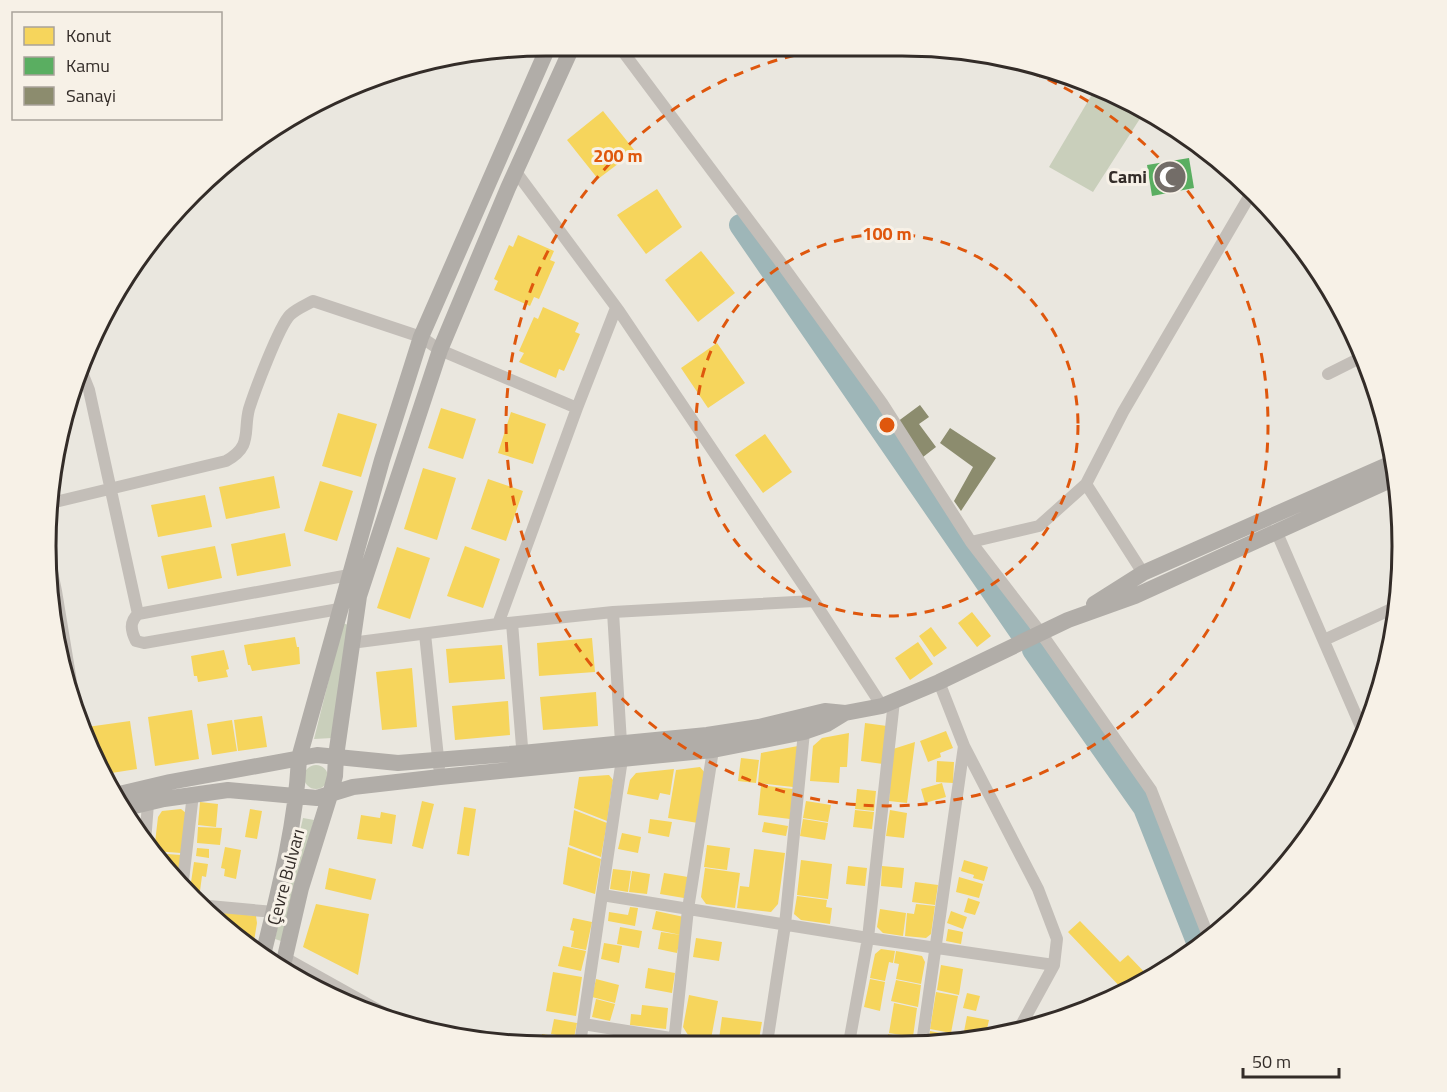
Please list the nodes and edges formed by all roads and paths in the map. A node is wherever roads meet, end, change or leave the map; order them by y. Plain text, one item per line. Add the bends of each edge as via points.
1 (544, 56) edge
2 (568, 56) edge
3 (626, 56) edge
4 (516, 172) junction
5 (1248, 199) edge
6 (616, 308) junction
7 (421, 337) junction
8 (440, 350) junction
9 (1355, 361) edge
10 (1328, 374) dead end
11 (85, 380) edge
12 (577, 408) junction
13 (1385, 466) edge
14 (1387, 482) edge
15 (1086, 484) junction
16 (111, 488) junction
17 (58, 501) edge
18 (1277, 533) junction
19 (972, 542) junction
20 (1143, 573) junction
21 (350, 575) junction
22 (814, 601) junction
23 (339, 609) junction
24 (1387, 611) edge
25 (613, 612) junction
26 (138, 614) junction
27 (1068, 620) junction
28 (512, 623) junction
29 (498, 624) junction
30 (1041, 633) junction
31 (426, 634) junction
32 (1324, 640) junction
33 (351, 643) junction
34 (939, 682) junction
35 (888, 704) junction
36 (845, 713) junction
37 (1359, 721) edge
38 (804, 732) junction
39 (964, 746) junction
40 (713, 750) junction
41 (621, 751) junction
42 (336, 756) junction
43 (299, 758) junction
44 (438, 759) junction
45 (523, 761) junction
46 (440, 777) junction
47 (122, 793) edge
48 (193, 794) junction
49 (330, 795) junction
50 (297, 797) junction
51 (148, 803) junction
52 (131, 807) edge
53 (146, 830) edge
54 (183, 876) edge
55 (602, 895) junction
56 (214, 906) edge
57 (688, 909) junction
58 (274, 912) junction
59 (785, 925) junction
60 (1206, 930) edge
61 (868, 938) junction
62 (265, 948) edge
63 (937, 948) junction
64 (284, 961) edge
65 (1054, 965) junction
66 (1023, 1021) edge
67 (583, 1024) junction
68 (923, 1035) edge
69 (581, 1036) edge
70 (647, 1036) edge
71 (675, 1036) edge
72 (768, 1036) edge
73 (850, 1036) edge

1 - 7 main road, Çevre Bulvarı
2 - 4 main road, Çevre Bulvarı
3 - 19 street via 882,403
4 - 6 street
4 - 8 main road, Çevre Bulvarı
5 - 15 street via 1134,392
6 - 12 street
6 - 22 street
7 - 8 street
7 - 16 street via 313,301 288,316 270,352 249,411 248,434 238,455
7 - 21 main road, Çevre Bulvarı
8 - 12 street
8 - 33 main road, Çevre Bulvarı via 358,596
9 - 10 street
11 - 16 street
12 - 29 street
13 - 20 main road
14 - 18 main road
15 - 19 street via 1039,526
15 - 20 street
16 - 17 street
16 - 26 street
18 - 27 main road via 1135,596
18 - 32 street
19 - 30 street
20 - 27 main road
21 - 23 main road, Çevre Bulvarı
21 - 26 street
22 - 25 street
22 - 35 street
23 - 26 street via 144,643 136,641 132,633 131,626
23 - 43 main road, Çevre Bulvarı
24 - 32 street
25 - 28 street
25 - 41 street
27 - 30 main road
28 - 29 street
28 - 45 street
29 - 31 street
30 - 34 main road
30 - 60 street via 1151,790
31 - 33 street
31 - 44 street
32 - 37 street
33 - 42 main road, Çevre Bulvarı
34 - 35 main road
34 - 39 street
35 - 36 main road
35 - 61 street
36 - 38 main road
36 - 41 main road via 825,711 759,727
38 - 40 main road
38 - 59 street
39 - 63 street
39 - 65 street via 1038,889 1057,939
40 - 41 main road
40 - 57 street
41 - 45 main road
41 - 55 street
42 - 43 main road
42 - 44 main road via 398,763
42 - 49 main road, Çevre Bulvarı
43 - 47 main road
43 - 50 main road, Çevre Bulvarı
44 - 45 main road
44 - 46 street
45 - 46 main road
46 - 49 main road via 352,787
48 - 50 main road via 241,789
48 - 51 main road
48 - 54 street
49 - 50 main road
49 - 64 main road, Çevre Bulvarı
50 - 58 main road, Çevre Bulvarı
51 - 52 main road
51 - 53 street
55 - 57 street
55 - 67 street
56 - 58 street
57 - 59 street
57 - 71 street
58 - 62 main road, Çevre Bulvarı
59 - 61 street
59 - 72 street
61 - 63 street
61 - 73 street
63 - 65 street
63 - 68 street
65 - 66 street
67 - 69 street
67 - 70 street

